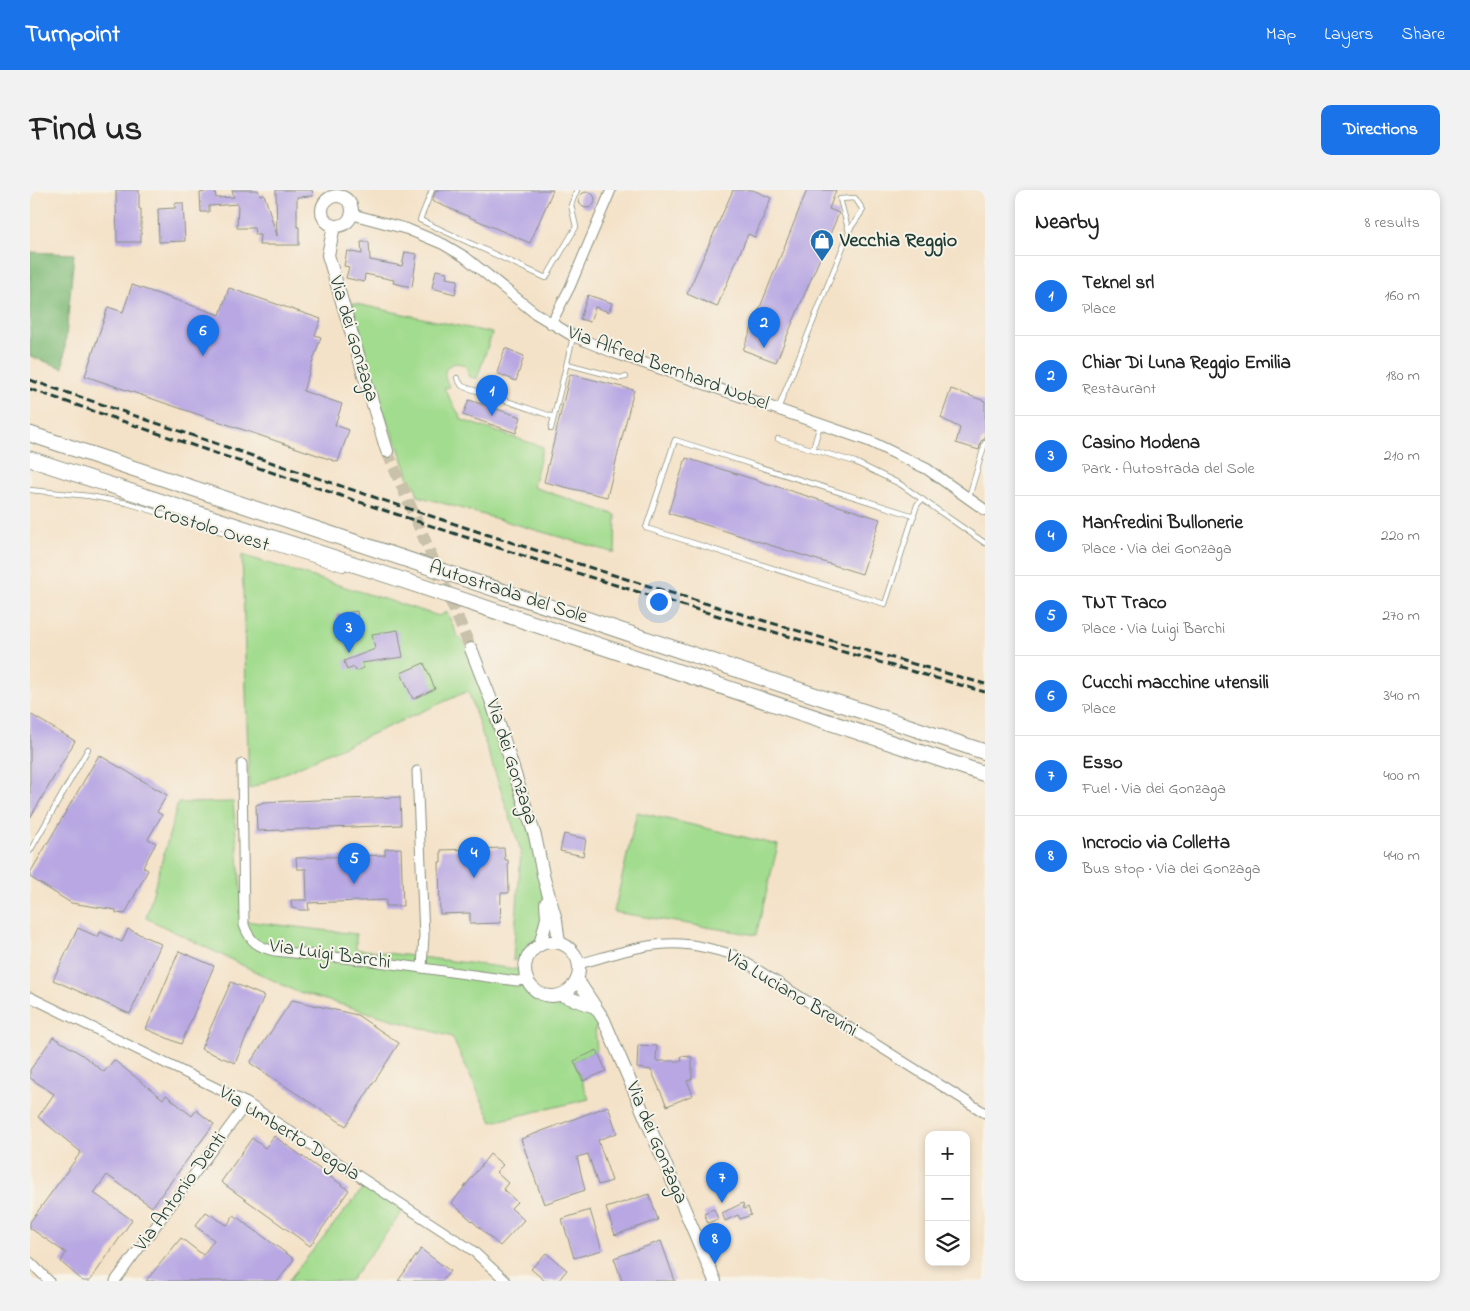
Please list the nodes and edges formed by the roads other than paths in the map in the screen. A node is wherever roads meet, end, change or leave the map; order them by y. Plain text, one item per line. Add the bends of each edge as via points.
1 (432, 190) edge
2 (577, 190) edge
3 (611, 190) edge
4 (333, 193) edge
5 (351, 214) junction
6 (334, 226) junction
7 (848, 232) junction
8 (551, 324) junction
9 (574, 336) junction
10 (567, 364) junction
11 (626, 377) dead end
12 (457, 378) dead end
13 (778, 409) junction
14 (554, 417) junction
15 (820, 424) junction
16 (551, 429) dead end
17 (30, 434) edge
18 (778, 439) dead end
19 (985, 443) edge
20 (813, 449) junction
21 (387, 451) tunnel mouth
22 (30, 459) edge
23 (30, 490) edge
24 (969, 498) junction
25 (922, 500) junction
26 (985, 510) edge
27 (914, 516) junction
28 (985, 543) edge
29 (349, 570) dead end
30 (368, 576) dead end
31 (390, 576) junction
32 (471, 649) tunnel mouth
33 (88, 749) dead end
34 (985, 752) edge
35 (242, 764) dead end
36 (417, 771) dead end
37 (985, 774) edge
38 (30, 851) edge
39 (544, 878) junction
40 (560, 943) junction
41 (540, 945) junction
42 (579, 964) junction
43 (422, 967) junction
44 (578, 979) junction
45 (526, 980) junction
46 (561, 995) junction
47 (30, 997) edge
48 (595, 1007) junction
49 (247, 1103) junction
50 (985, 1112) edge
51 (30, 1262) edge
52 (49, 1281) edge
53 (116, 1281) edge
54 (506, 1281) edge
55 (715, 1281) edge

1 - 2 lane via 420,220 546,278 576,227 571,205
3 - 8 street
4 - 5 main road via 348,200
4 - 6 main road via 322,208 324,220
5 - 6 main road via 347,222
5 - 8 street, Via Alfred Bernhard Nobel via 408,229 443,244 465,257
6 - 21 main road, Via dei Gonzaga via 328,255
7 - 7 lane, Via Alfred Bernhard Nobel via 863,210 855,198 840,199
7 - 13 lane, Via Alfred Bernhard Nobel
8 - 9 street, Via Alfred Bernhard Nobel
9 - 10 lane
9 - 13 street, Via Alfred Bernhard Nobel
10 - 11 lane
10 - 14 lane
12 - 14 lane via 462,386
13 - 15 street, Via Alfred Bernhard Nobel
14 - 16 lane
15 - 20 lane
15 - 24 street, Via Alfred Bernhard Nobel via 898,454 927,469
17 - 34 highway, Autostrada del Sole
18 - 20 lane
19 - 24 lane
20 - 25 lane via 862,466 900,484
22 - 31 highway, Autostrada del Sole
23 - 29 lane, Crostolo Ovest via 128,503
24 - 26 street, Via Alfred Bernhard Nobel
25 - 27 lane
25 - 28 lane
27 - 27 lane via 885,604 646,528 675,440
30 - 31 lane
31 - 37 highway, Autostrada del Sole
32 - 39 main road, Via dei Gonzaga via 532,827
33 - 38 lane
35 - 43 street, Via Luigi Barchi via 244,925 248,936 262,948 276,951
36 - 43 street via 424,936
39 - 40 main road, Via dei Gonzaga
39 - 41 main road, Via dei Gonzaga via 547,918
40 - 41 main road
40 - 42 main road via 567,947
41 - 45 main road, Via dei Gonzaga via 526,960
42 - 44 main road
42 - 50 street, Via Luciano Brevini via 636,948 664,944 708,948 734,955
43 - 45 street, Via Luigi Barchi
44 - 46 main road
44 - 48 main road, Via dei Gonzaga
45 - 46 main road via 534,991 548,997
46 - 48 main road
47 - 49 street, Via Umberto Degola
48 - 55 main road, Via dei Gonzaga via 604,1020
49 - 53 street, Via Antonio Denti
49 - 54 street, Via Umberto Degola via 472,1250
51 - 52 street

